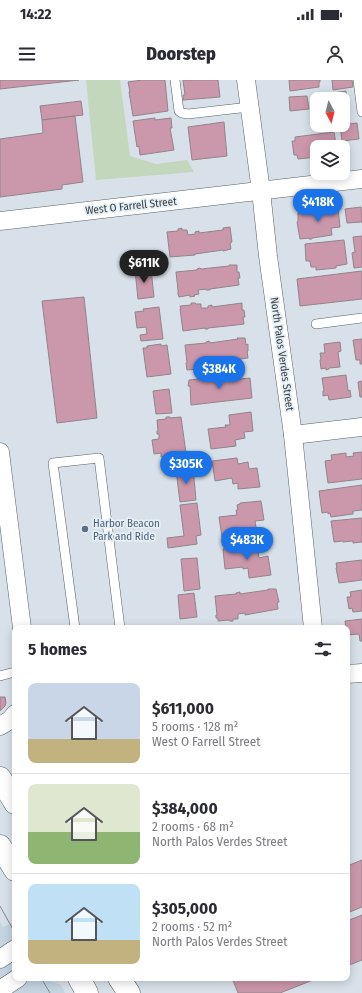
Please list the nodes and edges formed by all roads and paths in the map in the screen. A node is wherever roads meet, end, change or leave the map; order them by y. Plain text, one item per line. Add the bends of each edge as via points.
1 (174, 80) edge
2 (246, 80) edge
3 (358, 80) edge
4 (249, 107) junction
5 (362, 112) edge
6 (362, 179) edge
7 (261, 191) junction
8 (0, 221) edge
9 (362, 318) edge
10 (316, 324) dead end
11 (362, 426) edge
12 (293, 435) junction
13 (0, 452) edge
14 (22, 625) edge
15 (75, 625) edge
16 (120, 625) edge
17 (313, 625) edge
18 (12, 673) edge
19 (362, 673) edge
20 (350, 674) edge
21 (0, 676) edge
22 (12, 718) edge
23 (0, 726) edge
24 (0, 778) edge
25 (12, 796) edge
26 (0, 846) edge
27 (12, 865) edge
28 (12, 951) edge
29 (0, 959) edge
30 (14, 981) edge
31 (81, 981) edge
32 (121, 981) edge
33 (0, 990) edge
34 (87, 993) edge
35 (129, 993) edge

1 - 4 lane via 178,111 182,113
2 - 4 street, North Palos Verdes Street
3 - 5 lane
4 - 7 street, North Palos Verdes Street
6 - 7 street, West O Farrell Street
7 - 8 street, West O Farrell Street
7 - 12 street, North Palos Verdes Street
9 - 10 lane
11 - 12 street
12 - 17 street, North Palos Verdes Street
13 - 14 street
15 - 16 lane via 53,463 99,458
18 - 21 lane
19 - 20 street
22 - 23 street
24 - 25 main road
26 - 27 main road
28 - 29 street
30 - 33 street
31 - 34 main road
32 - 35 main road

